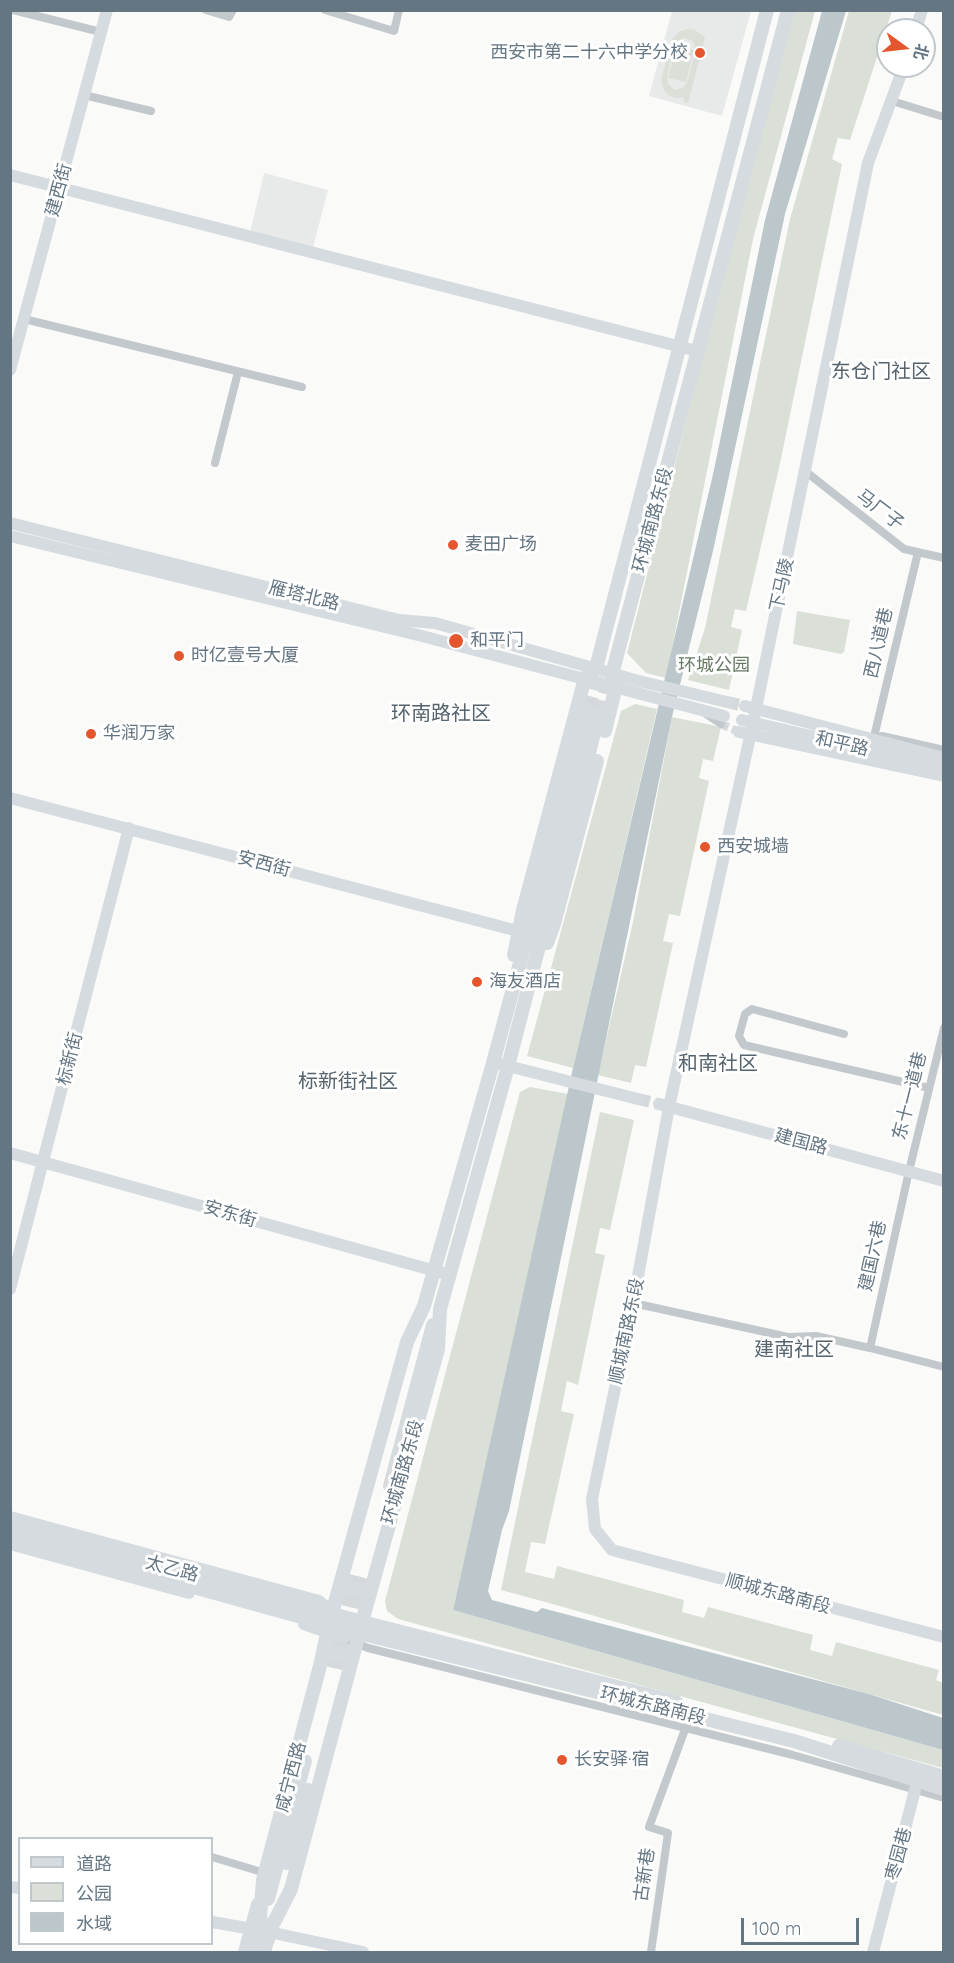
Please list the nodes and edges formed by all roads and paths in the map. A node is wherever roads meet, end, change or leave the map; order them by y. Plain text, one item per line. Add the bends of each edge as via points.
1 (13, 10) edge
2 (107, 10) edge
3 (206, 10) edge
4 (233, 10) edge
5 (326, 10) edge
6 (399, 10) edge
7 (767, 10) edge
8 (788, 10) edge
9 (101, 32) junction
10 (900, 78) edge
11 (84, 95) junction
12 (892, 101) junction
13 (151, 111) dead end
14 (944, 117) edge
15 (10, 175) edge
16 (59, 188) junction
17 (24, 319) junction
18 (680, 346) junction
19 (697, 351) junction
20 (10, 370) edge
21 (238, 372) junction
22 (302, 387) dead end
23 (215, 463) dead end
24 (805, 471) junction
25 (10, 523) edge
26 (10, 536) edge
27 (918, 552) junction
28 (944, 558) edge
29 (596, 668) junction
30 (585, 678) junction
31 (614, 680) junction
32 (694, 700) junction
33 (727, 702) tunnel mouth
34 (750, 708) junction
35 (594, 712) tunnel mouth
36 (723, 720) tunnel mouth
37 (746, 728) junction
38 (874, 738) junction
39 (944, 750) edge
40 (944, 758) edge
41 (944, 767) edge
42 (944, 776) edge
43 (10, 798) edge
44 (129, 828) junction
45 (518, 931) junction
46 (510, 1026) junction
47 (944, 1028) edge
48 (844, 1034) dead end
49 (493, 1063) junction
50 (508, 1066) junction
51 (929, 1088) junction
52 (639, 1099) tunnel mouth
53 (664, 1106) junction
54 (10, 1153) edge
55 (44, 1162) junction
56 (909, 1171) junction
57 (944, 1181) edge
58 (434, 1271) junction
59 (450, 1275) junction
60 (10, 1289) edge
61 (633, 1303) junction
62 (870, 1347) junction
63 (944, 1367) edge
64 (10, 1517) edge
65 (10, 1526) edge
66 (10, 1536) edge
67 (10, 1544) edge
68 (612, 1550) joint
69 (358, 1579) junction
70 (330, 1623) junction
71 (355, 1634) junction
72 (944, 1637) edge
73 (336, 1667) junction
74 (690, 1715) junction
75 (685, 1729) junction
76 (944, 1776) edge
77 (919, 1780) junction
78 (944, 1788) edge
79 (944, 1796) edge
80 (213, 1857) edge
81 (264, 1876) junction
82 (213, 1922) edge
83 (264, 1931) junction
84 (245, 1953) edge
85 (254, 1953) edge
86 (264, 1953) edge
87 (270, 1953) edge
88 (363, 1953) edge
89 (651, 1953) edge
90 (873, 1953) edge

1 - 9 street
2 - 9 street, 建西街
3 - 4 street via 229,17
5 - 6 street via 394,31
7 - 18 main road, 环城南路东段
8 - 19 main road, 环城南路东段
9 - 11 street, 建西街
10 - 12 street, 下马陵
11 - 13 street
11 - 16 street, 建西街
12 - 14 street
12 - 24 street, 下马陵 via 868,163
15 - 16 street
16 - 17 street, 建西街
16 - 18 street
17 - 20 street, 建西街
17 - 21 street
18 - 19 street
18 - 29 main road, 环城南路东段
19 - 31 main road, 环城南路东段
21 - 22 street
21 - 23 street
24 - 27 street, 马厂子 via 904,549
24 - 34 street, 下马陵
25 - 29 street, 雁塔北路 via 399,620 435,623
26 - 30 street, 雁塔北路
27 - 28 street, 马厂子
27 - 38 street, 西八道巷
29 - 30 main road
29 - 31 street
30 - 31 street, 雁塔北路
30 - 45 main road, 环城南路东段
31 - 32 street
31 - 46 main road, 环城南路东段 via 554,924
32 - 33 street
32 - 36 street
34 - 37 street, 下马陵
34 - 38 street, 和平路
35 - 46 main road, 环城南路东段
37 - 41 street, 和平路
37 - 42 street
37 - 53 street, 下马陵
38 - 39 street
38 - 40 street, 和平路
43 - 44 street, 安西街
44 - 45 street, 安西街
44 - 55 street, 标新街
45 - 46 main road, 环城南路东段
46 - 49 main road, 环城南路东段
46 - 50 main road, 环城南路东段
47 - 51 street, 东十一道巷
48 - 51 street via 752,1010 745,1014 740,1036 744,1045
49 - 50 street
49 - 58 main road, 环城南路东段
50 - 52 street
50 - 59 main road, 环城南路东段
51 - 56 street, 东十一道巷
53 - 56 street, 建国路
53 - 61 street, 顺城南路东段
54 - 55 street, 安东街
55 - 58 street, 安东街
55 - 60 street, 标新街
56 - 57 street, 建国路
56 - 62 street, 建国六巷
58 - 59 street, 安东街
58 - 69 main road, 环城南路东段 via 424,1306 407,1342
59 - 69 main road, 环城南路东段 via 440,1309 438,1349
61 - 62 street via 788,1336 816,1336
61 - 68 street, 顺城南路东段 via 592,1499 595,1529
62 - 63 street
64 - 70 street via 319,1601
65 - 70 main road, 太乙路
66 - 70 main road, 太乙路
67 - 70 street
68 - 72 street, 顺城东路南段
69 - 70 main road, 环城南路东段
69 - 71 main road, 环城南路东段
70 - 71 main road
70 - 71 street
70 - 73 main road, 咸宁西路
71 - 73 main road, 咸宁西路
71 - 74 main road, 环城东路南段
71 - 75 street via 368,1648
71 - 77 main road, 环城东路南段 via 699,1708
73 - 81 main road, 咸宁西路
73 - 83 main road, 咸宁西路
73 - 83 main road, 咸宁西路 via 291,1889
74 - 75 street, 古新巷
74 - 77 main road, 环城东路南段
75 - 77 street
75 - 89 street, 古新巷 via 649,1827 668,1833
76 - 77 main road
77 - 78 main road, 环城东路南段
77 - 79 main road
77 - 90 street, 枣园巷
80 - 81 street
81 - 83 main road, 咸宁西路
82 - 83 street
83 - 84 street
83 - 85 main road, 咸宁西路
83 - 86 main road, 咸宁西路
83 - 87 street
83 - 88 street

